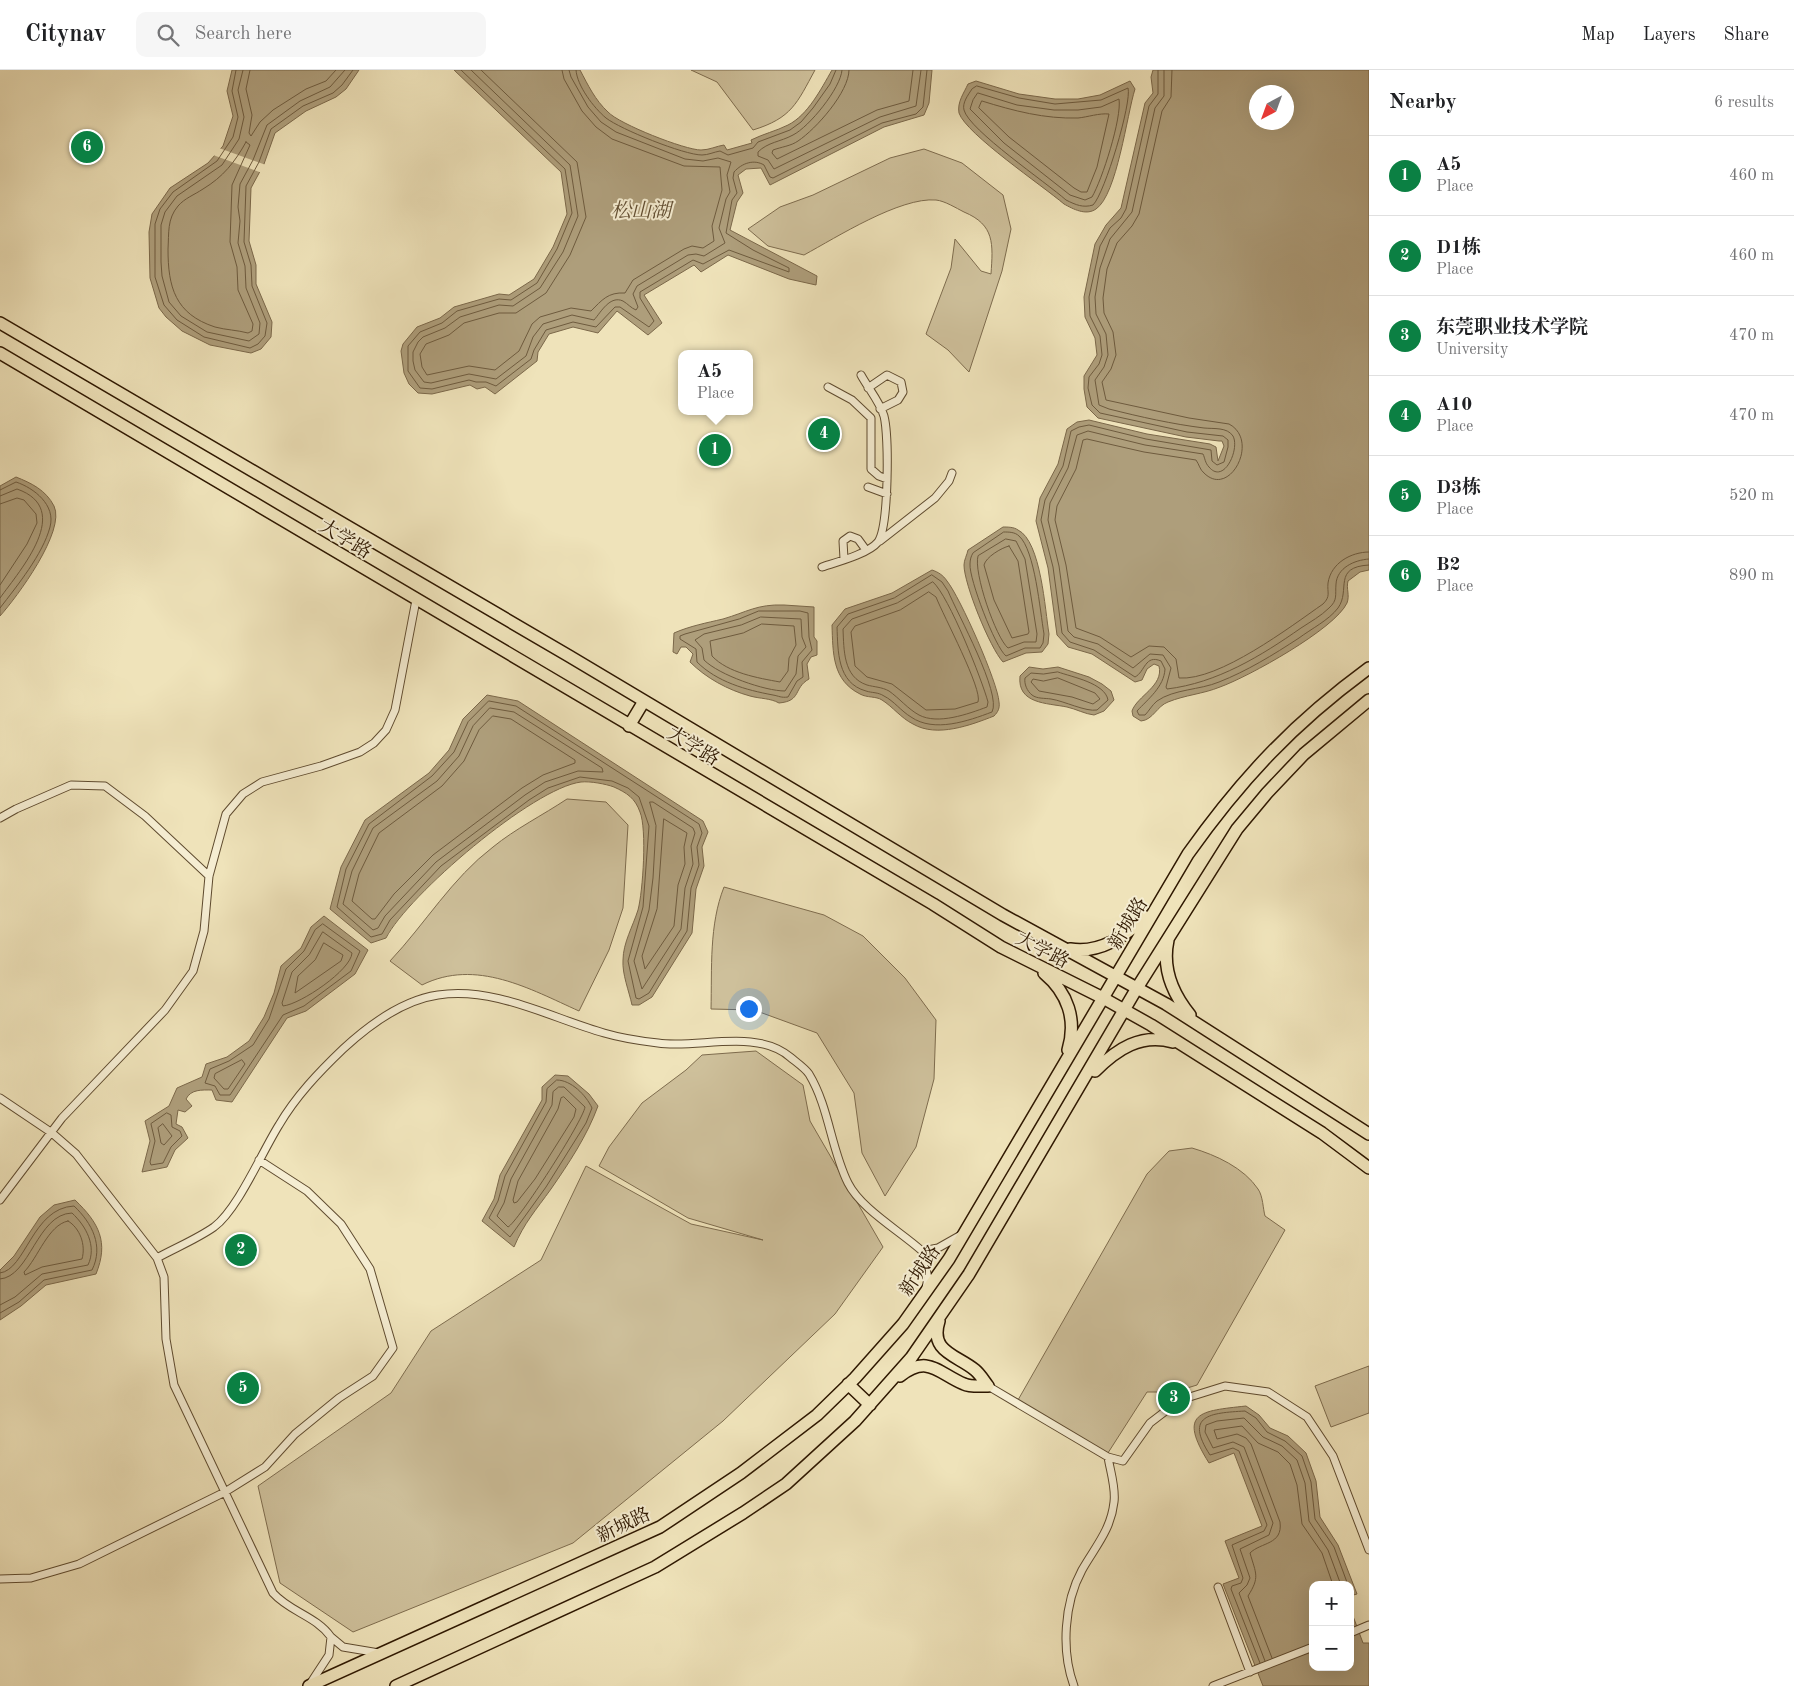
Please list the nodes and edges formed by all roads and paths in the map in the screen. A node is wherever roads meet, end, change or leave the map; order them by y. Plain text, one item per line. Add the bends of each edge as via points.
1 (0, 323) edge
2 (0, 353) edge
3 (861, 375) dead end
4 (828, 387) dead end
5 (868, 388) junction
6 (880, 409) junction
7 (952, 473) dead end
8 (887, 479) junction
9 (868, 487) dead end
10 (887, 494) junction
11 (877, 543) junction
12 (866, 550) junction
13 (844, 560) junction
14 (822, 568) dead end
15 (416, 600) junction
16 (1369, 668) edge
17 (1369, 700) edge
18 (644, 701) junction
19 (629, 726) junction
20 (0, 818) edge
21 (209, 876) junction
22 (1157, 907) junction
23 (1170, 934) junction
24 (1060, 946) junction
25 (1029, 962) junction
26 (1116, 976) junction
27 (1137, 988) junction
28 (1103, 998) junction
29 (1125, 1010) junction
30 (1200, 1025) junction
31 (1180, 1044) junction
32 (1061, 1069) junction
33 (1079, 1090) junction
34 (0, 1098) edge
35 (52, 1133) junction
36 (1369, 1134) edge
37 (259, 1160) junction
38 (1369, 1168) edge
39 (0, 1200) edge
40 (966, 1232) junction
41 (922, 1251) junction
42 (157, 1258) junction
43 (925, 1294) junction
44 (941, 1317) junction
45 (848, 1384) junction
46 (888, 1385) junction
47 (988, 1386) junction
48 (870, 1405) junction
49 (1108, 1457) junction
50 (225, 1492) junction
51 (1369, 1550) edge
52 (0, 1579) edge
53 (1218, 1587) dead end
54 (1369, 1625) edge
55 (1354, 1631) edge
56 (331, 1638) junction
57 (1309, 1649) edge
58 (382, 1653) junction
59 (1250, 1672) junction
60 (309, 1686) edge
61 (396, 1686) edge
62 (1074, 1686) edge
63 (1213, 1686) edge

1 - 18 main road, 大学路
2 - 15 main road, 大学路
3 - 5 street
4 - 8 street via 852,400 870,418 871,469
5 - 6 street
5 - 6 street via 887,375 901,382 903,392 898,400
6 - 8 street via 884,416
7 - 11 street via 934,498
8 - 10 street
9 - 10 street
10 - 11 street via 886,519
11 - 12 street
12 - 13 street
12 - 13 street via 858,539 850,536 844,541
13 - 14 street
15 - 19 main road, 大学路
15 - 21 street via 396,710 386,730 360,752 262,782 243,794 226,814
16 - 22 main road, 新城路 via 1316,708 1242,782 1188,854
17 - 23 main road via 1304,754 1267,793 1228,843
18 - 19 main road
18 - 24 main road, 大学路
19 - 25 main road, 大学路
20 - 21 street via 71,785 105,786 145,816
21 - 35 street via 204,931 193,971 172,1003 62,1118
22 - 24 main road via 1129,931 1099,947 1080,951
22 - 26 main road, 新城路
23 - 27 main road
23 - 30 main road via 1166,953 1170,980 1183,1006
24 - 26 main road, 大学路
25 - 28 main road, 大学路
25 - 32 main road via 1055,984 1070,1010 1070,1040
26 - 27 main road, 大学路
26 - 28 main road, 新城路
27 - 29 main road
27 - 30 main road, 大学路
28 - 29 main road, 大学路
28 - 32 main road, 新城路
29 - 31 main road, 大学路
29 - 33 main road
30 - 36 main road, 大学路
31 - 33 main road via 1157,1039 1131,1043 1107,1059
31 - 38 main road, 大学路 via 1322,1133
32 - 40 main road, 新城路
33 - 44 main road
34 - 35 street
35 - 39 street
35 - 42 street via 76,1154
37 - 41 street via 310,1081 379,1021 418,1000 440,994 482,995 606,1034 661,1044 709,1041 760,1043 787,1054 808,1073 825,1111 849,1184 864,1203
37 - 42 street via 246,1185 215,1226
37 - 50 street via 307,1191 340,1224 370,1270 393,1348 373,1376 339,1398 295,1434 264,1467
40 - 41 street via 950,1242
40 - 43 main road, 新城路
41 - 43 street via 928,1278
42 - 50 street via 164,1278 166,1339 174,1385
43 - 45 main road, 新城路
44 - 46 main road
44 - 47 main road via 937,1330 940,1345 952,1357 975,1370
45 - 48 main road
45 - 58 main road, 新城路 via 784,1442 660,1527
46 - 47 main road via 923,1365 934,1367 966,1385
46 - 48 main road
47 - 49 street
48 - 61 main road via 786,1484 655,1567
49 - 51 street via 1123,1461 1150,1423 1180,1400 1225,1386 1268,1392 1308,1417 1333,1456
49 - 62 street via 1115,1500 1113,1508 1106,1532 1081,1572 1067,1615 1066,1645
50 - 52 street via 79,1564 31,1578
50 - 56 street via 273,1593 290,1608 323,1626
53 - 59 street
54 - 55 street
56 - 58 street via 343,1647
56 - 60 street via 329,1655
57 - 59 street
58 - 60 main road, 新城路
59 - 63 street

